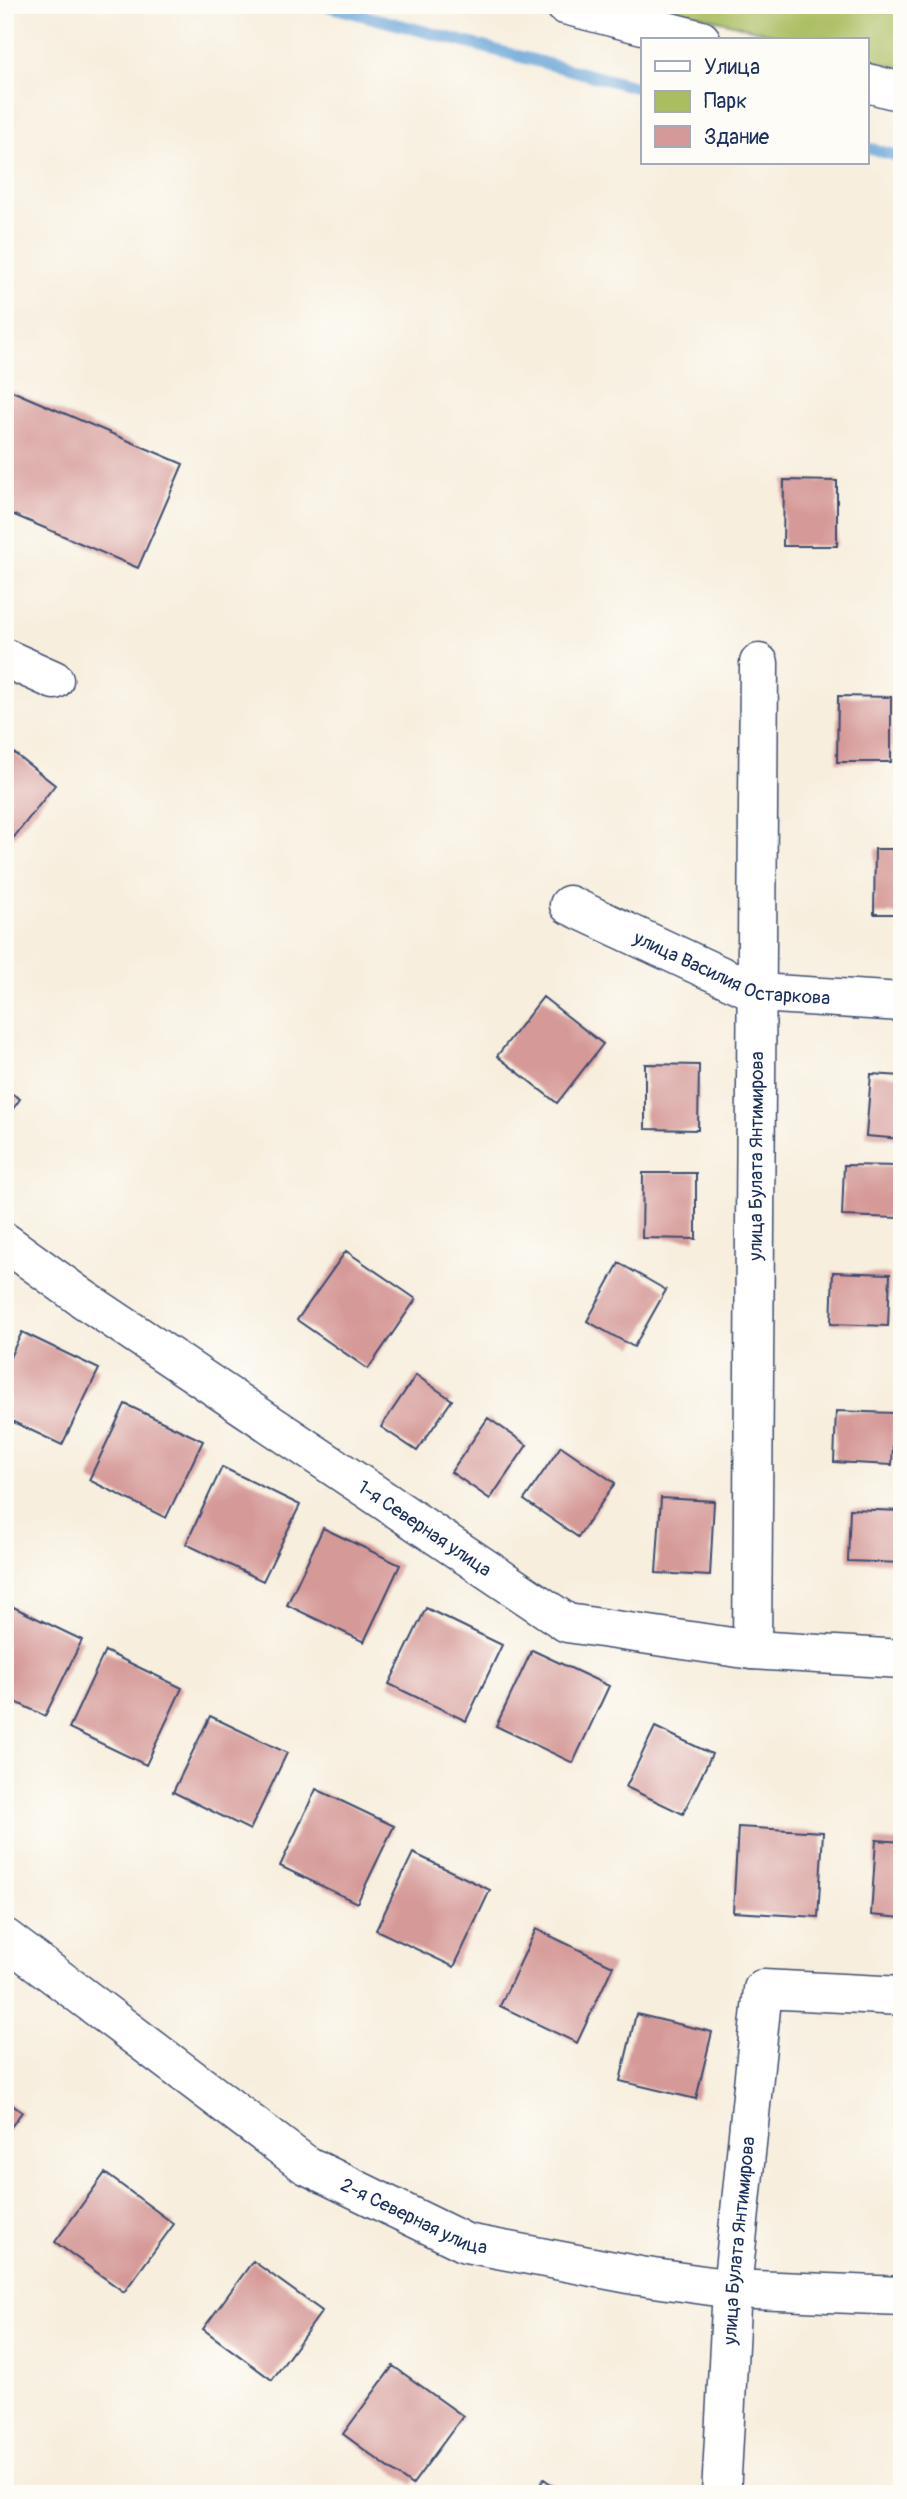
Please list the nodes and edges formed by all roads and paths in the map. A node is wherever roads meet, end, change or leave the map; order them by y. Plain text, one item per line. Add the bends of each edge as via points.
1 (565, 5) edge
2 (693, 38) edge
3 (869, 84) edge
4 (902, 92) edge
5 (5, 658) edge
6 (759, 663) dead end
7 (54, 680) dead end
8 (569, 905) dead end
9 (758, 993) junction
10 (902, 1002) edge
11 (5, 1242) edge
12 (752, 1650) junction
13 (902, 1659) edge
14 (5, 1938) edge
15 (902, 1996) edge
16 (732, 2289) junction
17 (902, 2296) edge
18 (721, 2494) edge

1 - 2 street
3 - 4 street
5 - 7 street
6 - 9 street, улица Булата Янтимирова
8 - 9 street, улица Василия Остаркова
9 - 10 street, улица Василия Остаркова
9 - 12 street, улица Булата Янтимирова
11 - 12 street, 1-я Северная улица via 567,1623
12 - 13 street, 1-я Северная улица
14 - 16 street, 2-я Северная улица via 306,2165 466,2243
15 - 16 street, улица Булата Янтимирова via 763,1989
16 - 17 street, 2-я Северная улица
16 - 18 street, улица Булата Янтимирова

